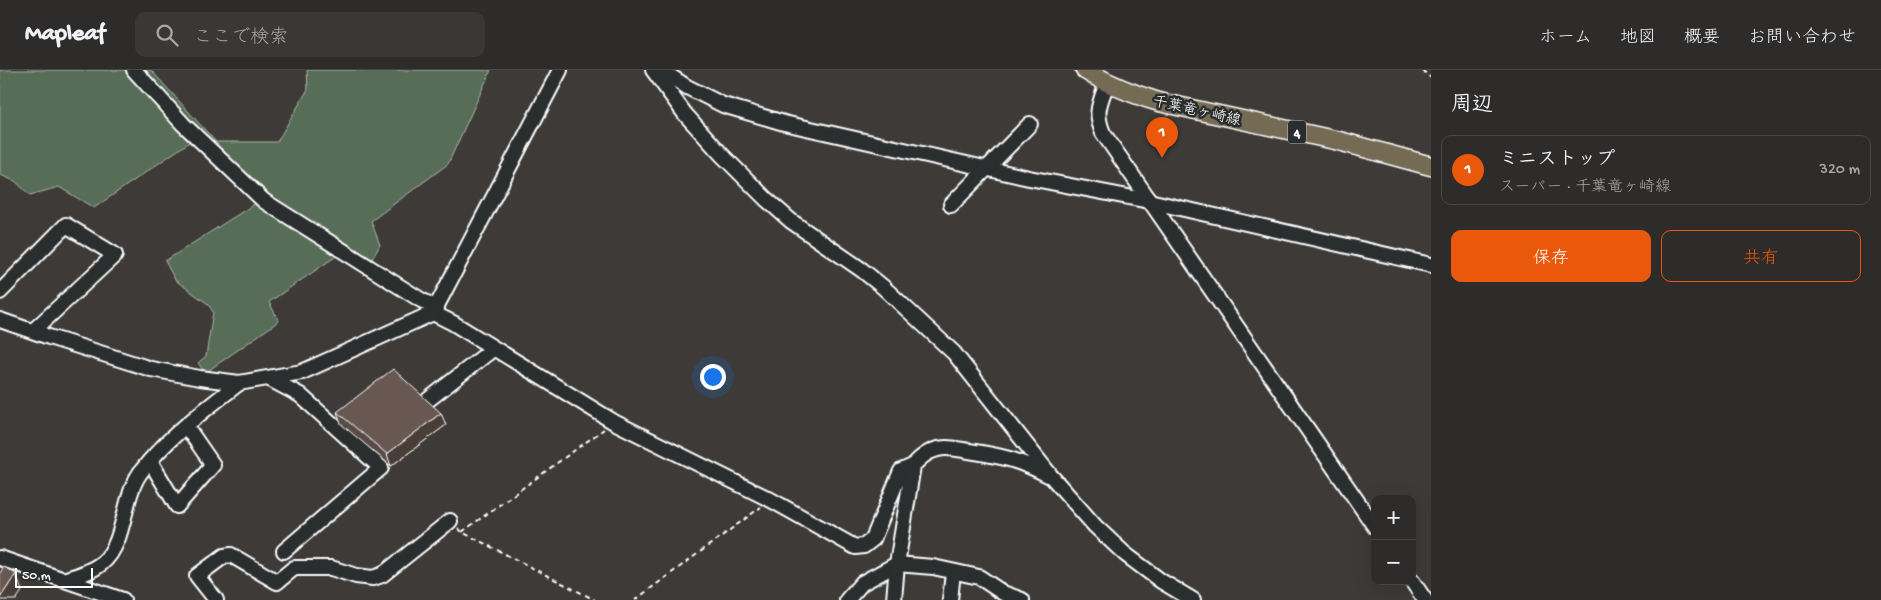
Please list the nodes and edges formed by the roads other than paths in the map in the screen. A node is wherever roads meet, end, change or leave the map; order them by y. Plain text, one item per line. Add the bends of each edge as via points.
1 (134, 70) edge
2 (560, 70) edge
3 (653, 70) edge
4 (661, 70) edge
5 (1085, 70) edge
6 (1107, 83) junction
7 (1030, 124) dead end
8 (1431, 166) edge
9 (986, 169) junction
10 (1149, 200) junction
11 (950, 205) dead end
12 (1431, 264) edge
13 (0, 292) edge
14 (435, 310) junction
15 (0, 320) edge
16 (33, 331) junction
17 (493, 349) junction
18 (268, 378) junction
19 (239, 383) junction
20 (428, 400) edge
21 (186, 426) junction
22 (150, 461) junction
23 (913, 466) junction
24 (1051, 476) junction
25 (450, 521) road end
26 (1371, 521) edge
27 (284, 551) dead end
28 (6, 561) edge
29 (897, 564) junction
30 (953, 572) junction
31 (4, 576) edge
32 (63, 580) junction
33 (1415, 585) edge
34 (87, 594) edge
35 (1003, 596) edge
36 (123, 600) edge
37 (216, 600) edge
38 (848, 600) edge
39 (894, 600) edge
40 (950, 600) edge
41 (1022, 600) edge
42 (1193, 600) edge
43 (1425, 600) edge

1 - 14 street via 183,124 264,201
2 - 14 street
3 - 24 street via 685,114 766,199 791,221 883,287 954,353
4 - 9 street via 723,105 794,125
5 - 6 main road, 千葉竜ヶ崎線 / 4
6 - 8 main road, 千葉竜ヶ崎線 / 4 via 1159,102 1339,141
6 - 10 street via 1097,112 1099,124
7 - 9 street
9 - 10 street
9 - 11 street
10 - 12 street
10 - 26 street
13 - 16 street via 66,225 115,255
14 - 17 street
14 - 18 street via 302,372
15 - 16 street
16 - 19 street via 152,368
17 - 20 street
17 - 23 street via 614,422 771,500 855,547 864,546 873,539 901,471
18 - 19 street
18 - 27 street via 300,395 381,468
19 - 21 street
21 - 22 street
21 - 22 street via 213,465 178,506
22 - 32 street via 135,481 111,552 90,570
23 - 24 street via 921,456 945,448 995,454
23 - 29 street
24 - 42 street via 1125,554
25 - 37 street via 382,575 372,578 331,568 294,568 277,582 231,555 224,556 197,576
28 - 31 street
28 - 32 street
29 - 30 street
29 - 38 street via 862,583
29 - 39 street
30 - 35 street via 979,577
30 - 40 street
32 - 34 street
33 - 43 street
34 - 36 street
35 - 41 street

